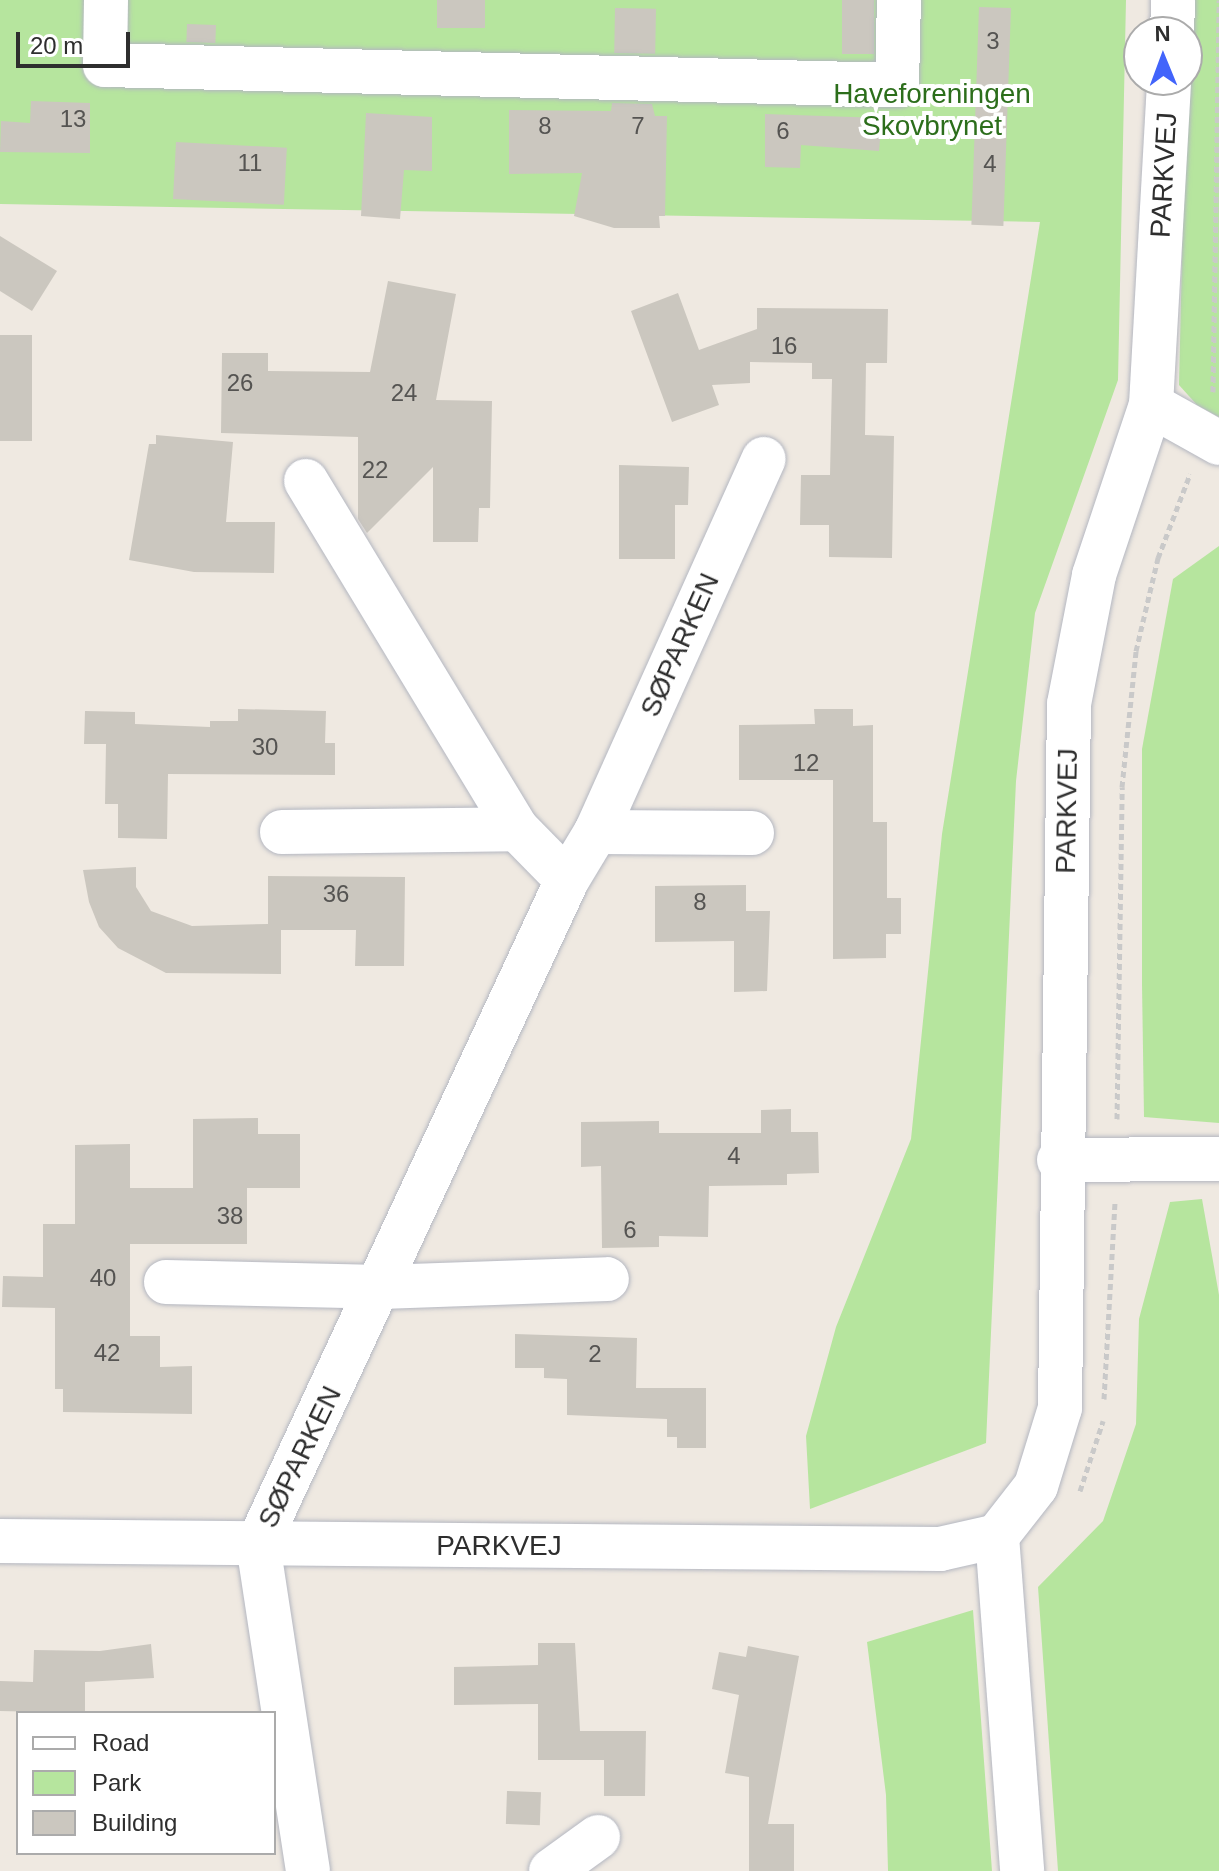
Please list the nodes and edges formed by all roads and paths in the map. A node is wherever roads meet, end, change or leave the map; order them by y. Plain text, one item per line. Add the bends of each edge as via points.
1 (106, 0) edge
2 (899, 0) edge
3 (1219, 0) edge
4 (1168, 96) edge
5 (1151, 405) junction
6 (1212, 439) edge
7 (764, 459) dead end
8 (306, 481) dead end
9 (517, 829) junction
10 (282, 832) dead end
11 (596, 832) junction
12 (752, 833) dead end
13 (567, 880) junction
14 (1219, 1159) edge
15 (1059, 1160) junction
16 (1116, 1162) junction
17 (607, 1279) dead end
18 (166, 1282) dead end
19 (381, 1287) junction
20 (1074, 1503) dead end
21 (997, 1536) junction
22 (0, 1541) edge
23 (258, 1544) junction
24 (598, 1837) dead end
25 (308, 1871) edge
26 (551, 1871) edge
27 (1022, 1871) edge

1 - 2 street via 105,65 897,85
3 - 6 path
4 - 5 street, PARKVEJ
5 - 6 street
5 - 15 street, PARKVEJ via 1094,575 1069,704
6 - 16 path via 1158,558 1136,651 1122,787
7 - 11 street, SØPARKEN
8 - 9 street
9 - 10 street
9 - 13 street
11 - 12 street
11 - 13 street, SØPARKEN
13 - 19 street, SØPARKEN
14 - 16 street
15 - 16 street
15 - 21 street, PARKVEJ via 1060,1408 1036,1486
16 - 20 path via 1103,1420 1091,1468
17 - 19 street
18 - 19 street
19 - 23 street, SØPARKEN
21 - 23 street, PARKVEJ via 940,1549
21 - 27 street
22 - 23 street, PARKVEJ
23 - 25 street, SØPARKEN
24 - 26 street

